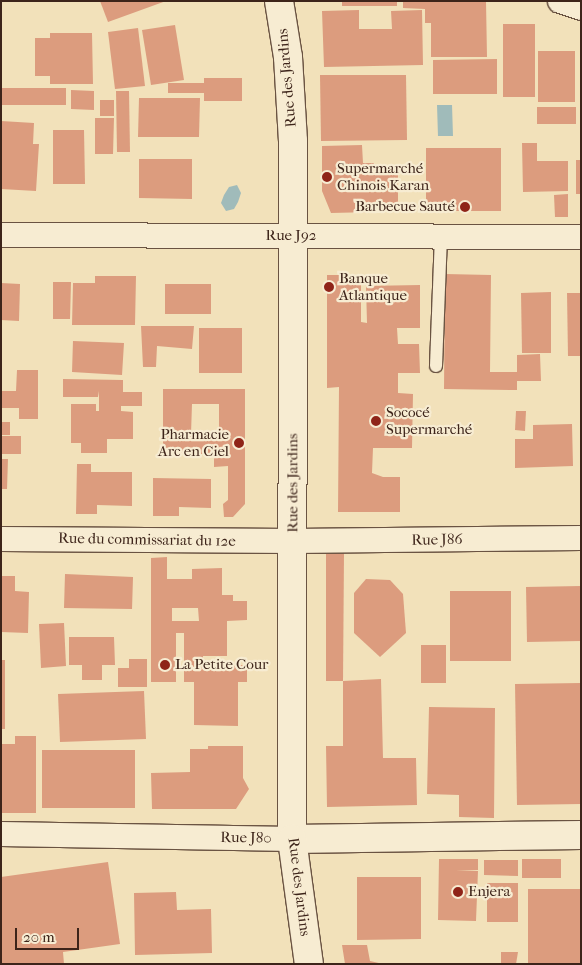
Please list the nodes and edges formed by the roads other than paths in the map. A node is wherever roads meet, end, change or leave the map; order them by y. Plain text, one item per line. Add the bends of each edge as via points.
1 (279, 1) edge
2 (560, 1) edge
3 (581, 8) edge
4 (1, 235) edge
5 (294, 236) junction
6 (441, 236) junction
7 (581, 237) edge
8 (436, 366) dead end
9 (1, 538) edge
10 (581, 538) edge
11 (293, 541) junction
12 (1, 834) edge
13 (581, 835) edge
14 (292, 839) junction
15 (309, 964) edge

1 - 5 main road, Rue des Jardins via 289,75
2 - 3 street
4 - 5 street, Rue J92
5 - 6 street, Rue J92
5 - 11 main road, Rue des Jardins
6 - 7 street, Rue J92
6 - 8 lane
9 - 11 street, Rue du commissariat du 12e
10 - 11 street, Rue J86
11 - 14 main road, Rue des Jardins
12 - 14 street, Rue J80
13 - 14 main road, Rue J80
14 - 15 main road, Rue des Jardins

